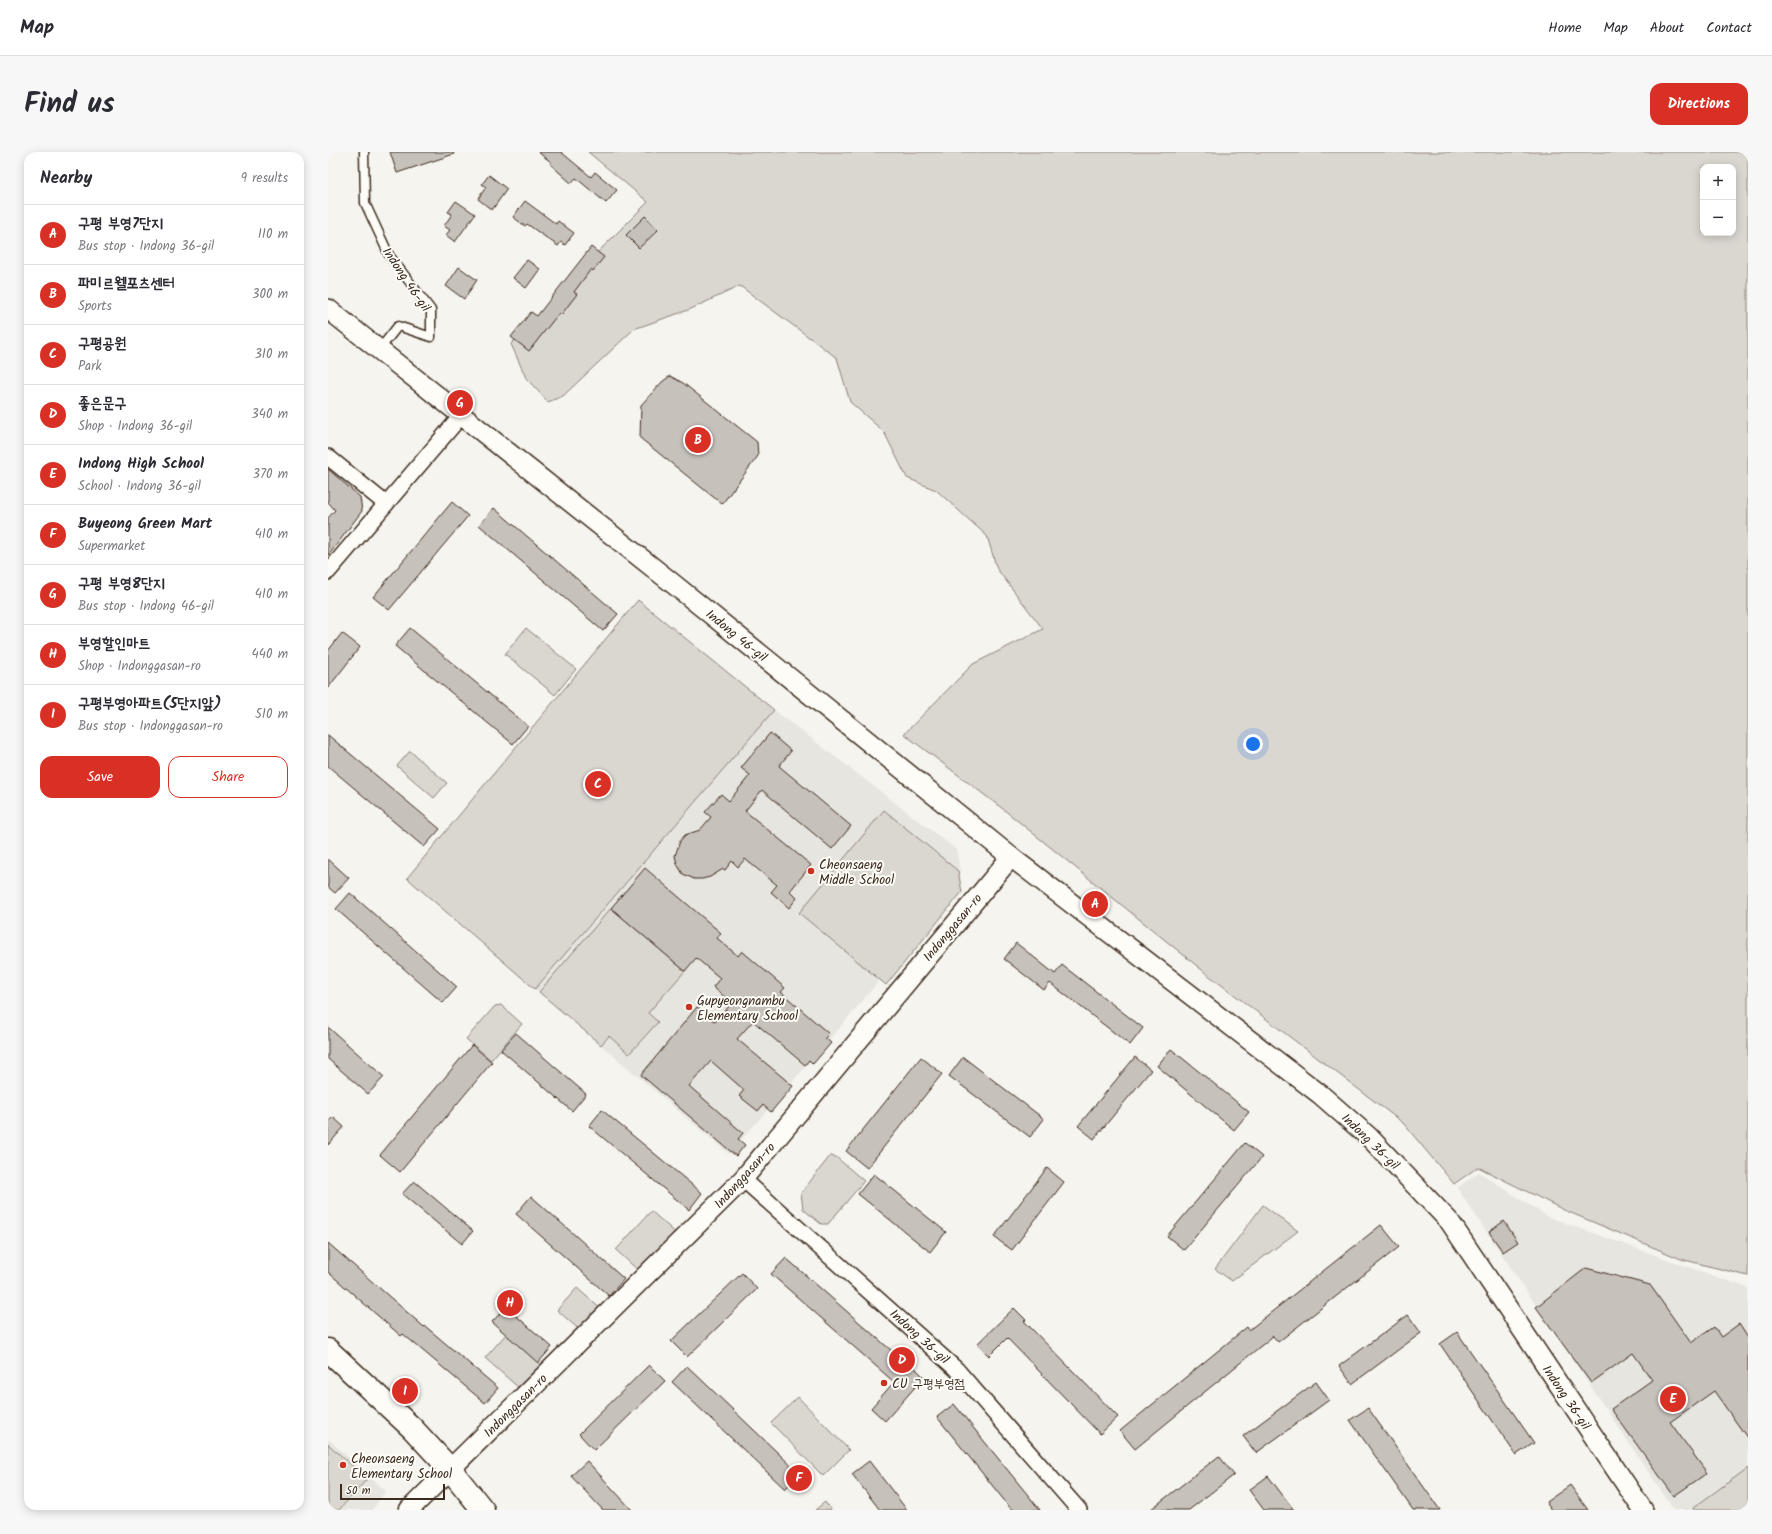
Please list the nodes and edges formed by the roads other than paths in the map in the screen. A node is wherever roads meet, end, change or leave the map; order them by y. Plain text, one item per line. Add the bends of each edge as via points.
1 (364, 156) edge
2 (328, 309) edge
3 (379, 350) junction
4 (461, 416) junction
5 (328, 457) edge
6 (386, 504) junction
7 (328, 572) edge
8 (1011, 857) junction
9 (743, 1179) junction
10 (328, 1350) edge
11 (450, 1469) junction
12 (409, 1510) edge
13 (483, 1510) edge
14 (1079, 1510) edge
15 (1643, 1510) edge

1 - 3 lane, Indong 46-gil via 365,203 389,256 431,310 431,337 398,326
2 - 3 street, Indong 46-gil
3 - 4 street, Indong 46-gil
4 - 6 street
4 - 8 street, Indong 46-gil
5 - 6 street
6 - 7 street
8 - 9 street, Indonggasan-ro
8 - 15 street, Indong 36-gil via 1321,1095 1370,1137 1450,1222
9 - 11 street, Indonggasan-ro
9 - 14 street, Indong 36-gil via 956,1369
10 - 11 main road via 412,1428
11 - 12 street, Indonggasan-ro
11 - 13 main road

